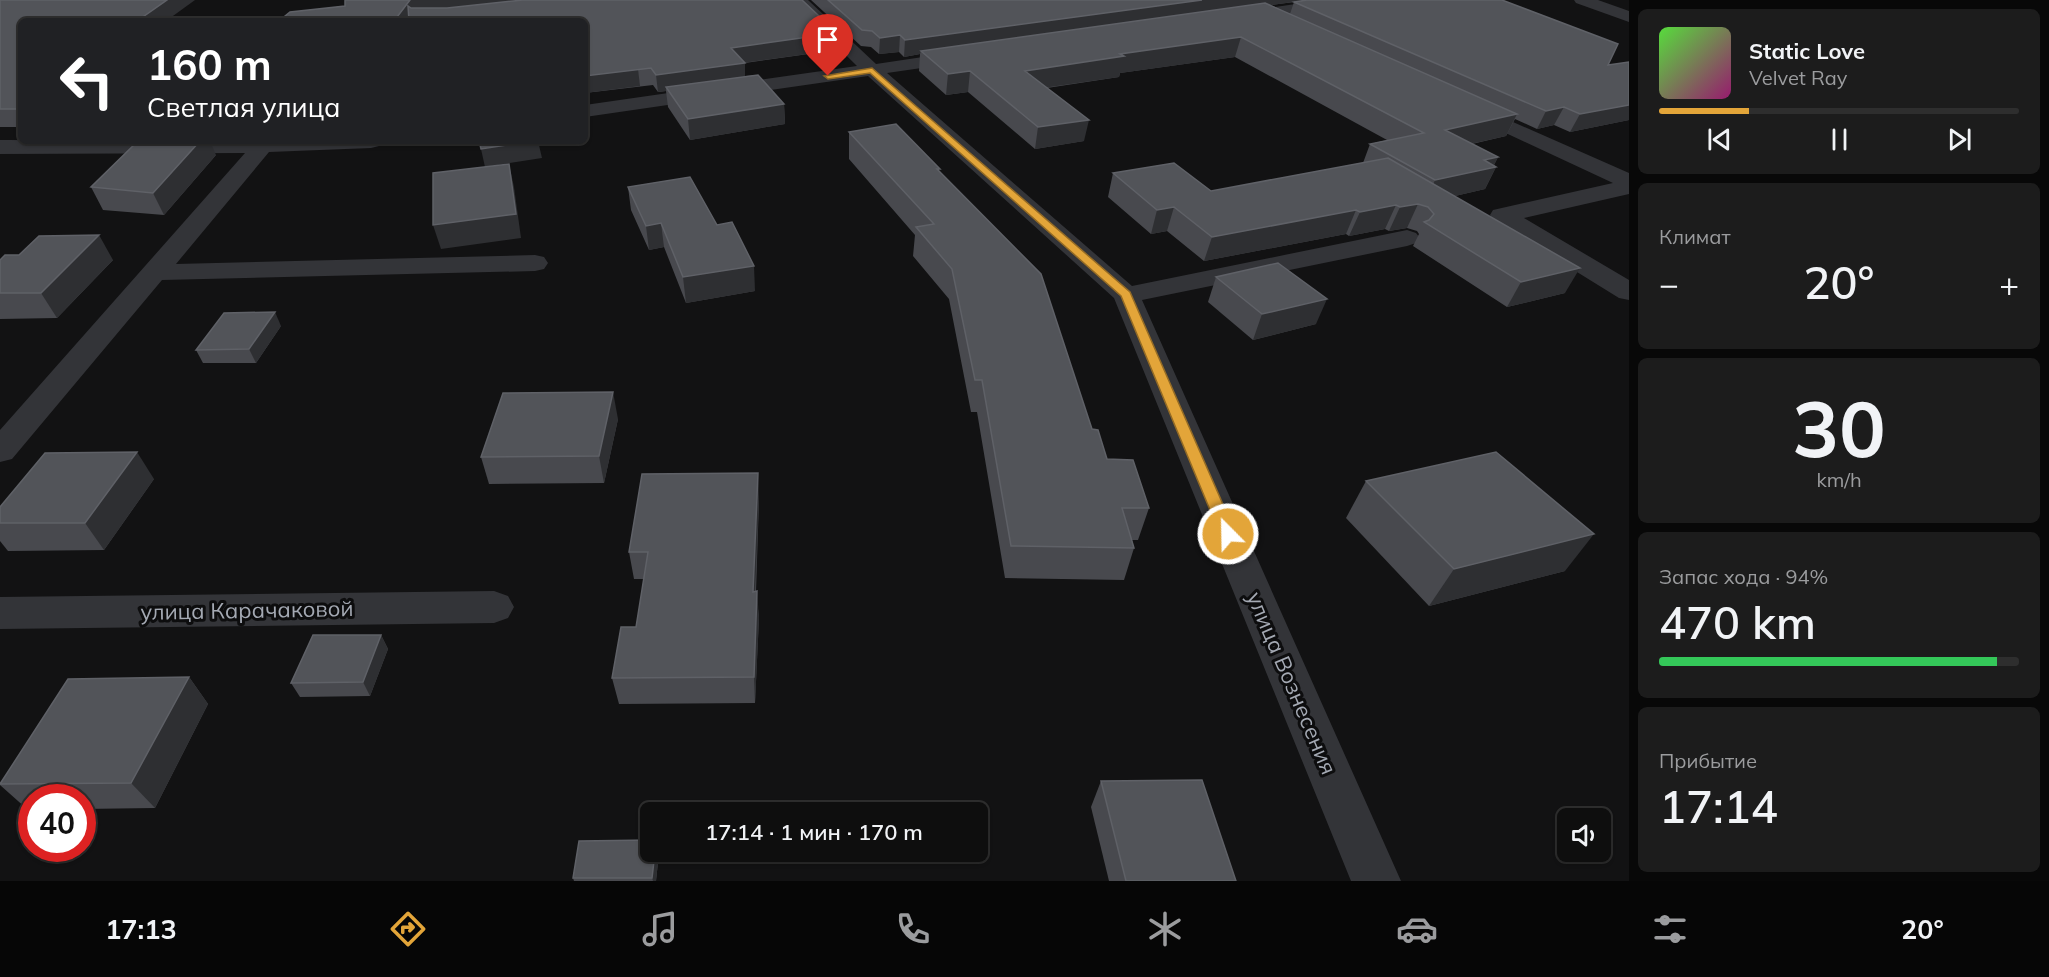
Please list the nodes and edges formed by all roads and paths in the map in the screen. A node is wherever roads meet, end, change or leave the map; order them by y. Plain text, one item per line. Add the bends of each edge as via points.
1 (798, 0) edge
2 (1359, 0) edge
3 (1582, 0) edge
4 (1263, 14) junction
5 (1629, 17) edge
6 (1228, 19) edge
7 (1295, 29) edge
8 (979, 55) edge
9 (872, 70) junction
10 (1457, 103) edge
11 (588, 111) edge
12 (306, 144) edge
13 (263, 146) junction
14 (0, 147) edge
15 (1629, 185) edge
16 (1407, 238) dead end
17 (535, 263) dead end
18 (155, 272) junction
19 (1629, 292) edge
20 (1126, 295) junction
21 (0, 451) edge
22 (494, 607) dead end
23 (0, 613) edge
24 (1376, 881) edge

1 - 9 street, улица Вознесения
2 - 4 street
3 - 5 street
4 - 6 street
4 - 7 street
8 - 9 street
9 - 11 street
9 - 20 street, улица Вознесения
10 - 15 street
12 - 13 street
13 - 14 street
13 - 18 street
15 - 19 street via 1502,215
16 - 20 street
17 - 18 street
18 - 21 street
20 - 24 street, улица Вознесения
22 - 23 street, улица Карачаковой

